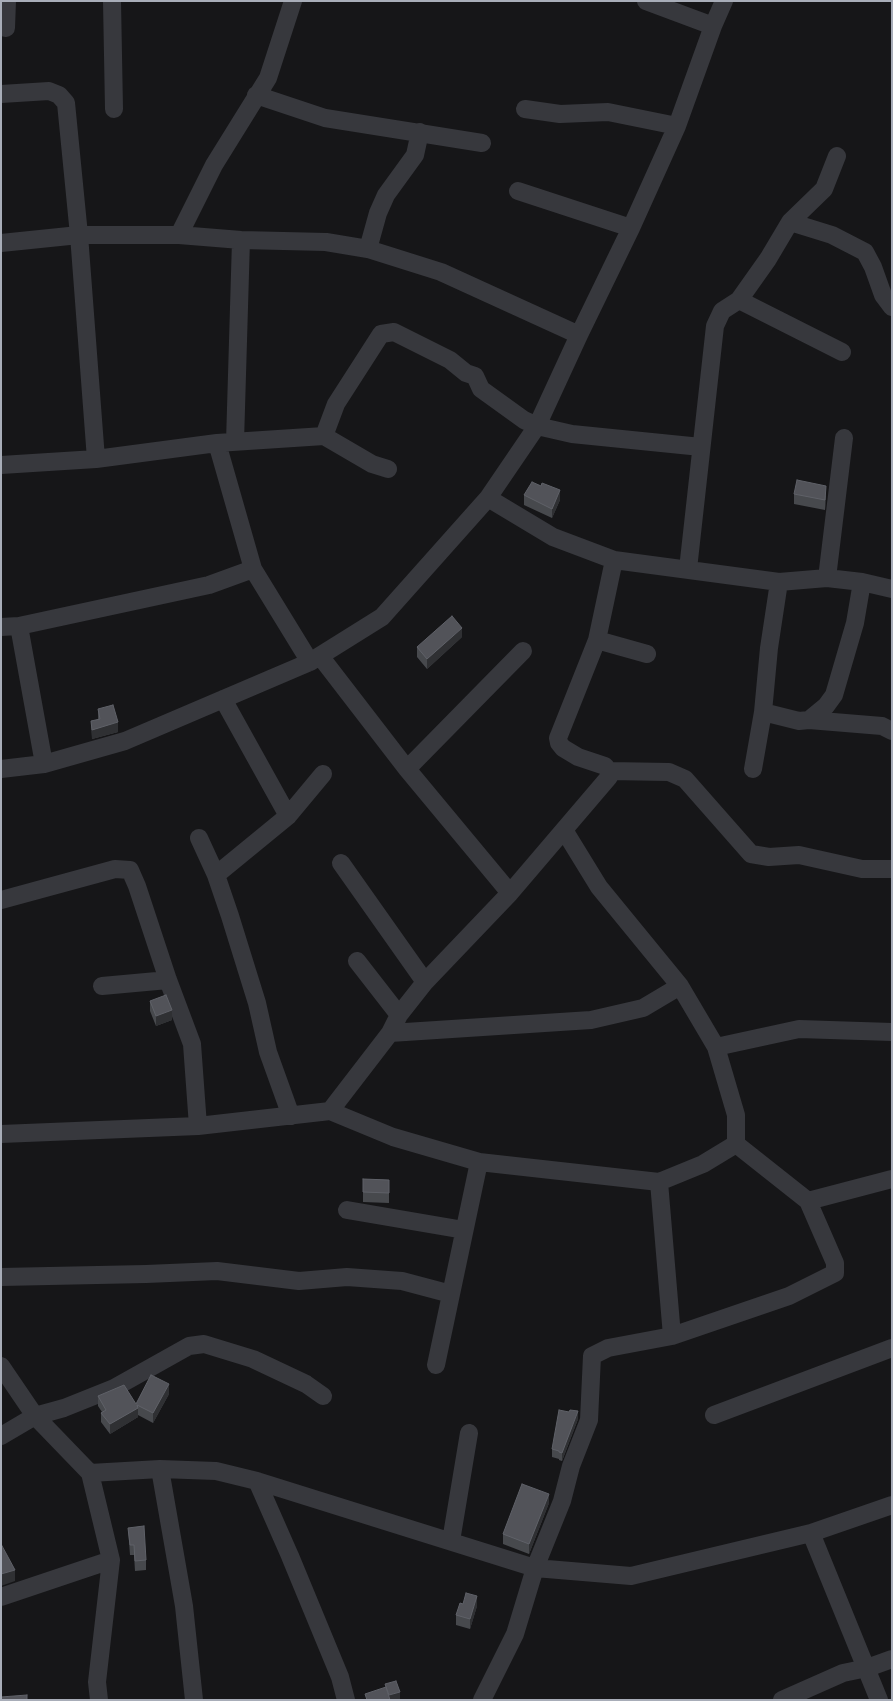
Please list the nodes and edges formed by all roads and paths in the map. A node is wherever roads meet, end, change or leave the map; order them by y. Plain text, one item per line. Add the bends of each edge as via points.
1 (7, 1) edge
2 (112, 1) edge
3 (293, 1) edge
4 (646, 1) edge
5 (724, 1) edge
6 (713, 26) junction
7 (6, 28) dead end
8 (1, 94) edge
9 (256, 95) junction
10 (114, 108) dead end
11 (525, 109) dead end
12 (677, 126) junction
13 (420, 132) junction
14 (482, 143) dead end
15 (837, 156) dead end
16 (518, 191) dead end
17 (790, 222) junction
18 (631, 228) junction
19 (79, 235) junction
20 (179, 235) junction
21 (241, 240) junction
22 (1, 243) edge
23 (368, 249) junction
24 (740, 300) junction
25 (892, 307) edge
26 (579, 335) junction
27 (842, 352) dead end
28 (537, 426) junction
29 (324, 436) junction
30 (844, 438) dead end
31 (235, 442) junction
32 (217, 443) junction
33 (701, 446) junction
34 (96, 459) junction
35 (1, 465) edge
36 (388, 469) dead end
37 (488, 498) junction
38 (614, 560) junction
39 (253, 568) junction
40 (688, 569) junction
41 (827, 578) junction
42 (779, 582) junction
43 (862, 582) junction
44 (892, 589) edge
45 (10, 626) edge
46 (597, 640) junction
47 (523, 650) dead end
48 (647, 654) dead end
49 (315, 659) junction
50 (223, 700) junction
51 (764, 712) junction
52 (828, 714) junction
53 (892, 731) edge
54 (44, 764) junction
55 (1, 769) edge
56 (408, 769) junction
57 (753, 770) dead end
58 (609, 771) junction
59 (324, 774) dead end
60 (288, 816) junction
61 (564, 830) junction
62 (199, 838) dead end
63 (341, 863) dead end
64 (892, 868) edge
65 (216, 875) junction
66 (510, 893) junction
67 (1, 900) edge
68 (357, 961) dead end
69 (168, 980) junction
70 (425, 982) junction
71 (102, 986) dead end
72 (680, 986) junction
73 (399, 1015) junction
74 (892, 1032) edge
75 (390, 1033) junction
76 (716, 1047) junction
77 (330, 1111) junction
78 (291, 1116) junction
79 (198, 1126) junction
80 (1, 1134) edge
81 (736, 1144) junction
82 (479, 1162) junction
83 (892, 1180) edge
84 (659, 1182) junction
85 (808, 1201) junction
86 (347, 1210) dead end
87 (464, 1230) junction
88 (1, 1277) edge
89 (450, 1294) junction
90 (672, 1336) junction
91 (892, 1348) edge
92 (436, 1365) dead end
93 (1, 1366) edge
94 (323, 1396) dead end
95 (714, 1415) dead end
96 (35, 1416) junction
97 (469, 1433) dead end
98 (1, 1436) edge
99 (160, 1469) junction
100 (90, 1473) junction
101 (257, 1480) junction
102 (892, 1506) edge
103 (810, 1533) junction
104 (451, 1541) junction
105 (111, 1560) junction
106 (535, 1568) junction
107 (1, 1597) edge
108 (892, 1659) edge
109 (867, 1668) junction
110 (99, 1700) edge
111 (194, 1700) edge
112 (346, 1700) edge
113 (482, 1700) edge
114 (782, 1700) edge
115 (879, 1700) edge

1 - 7 street
2 - 10 street
3 - 9 street via 268,78
4 - 6 street
5 - 6 street
6 - 12 street
8 - 19 street via 49,92 59,94 66,103
9 - 13 street via 326,118
9 - 20 street via 214,165
11 - 12 street via 560,114 608,112
12 - 18 street
13 - 14 street
13 - 23 street via 415,155 386,195
15 - 17 street via 824,189
16 - 18 street
17 - 24 street
17 - 25 street via 832,235 865,252 874,267 883,295
18 - 26 street
19 - 20 street
19 - 22 street
19 - 34 street
20 - 21 street
21 - 23 street via 326,242
21 - 31 street
23 - 26 street via 441,272
24 - 27 street
24 - 33 street via 722,312 715,326
26 - 28 street
28 - 29 street via 480,390 475,376 450,360 388,332 381,334 336,404
28 - 33 street via 572,434
28 - 37 street
29 - 31 street
29 - 36 street via 372,464
30 - 41 street
31 - 32 street
32 - 34 street
32 - 39 street
33 - 40 street
34 - 35 street
37 - 38 street via 553,537
37 - 49 street via 382,617
38 - 40 street
38 - 46 street
39 - 45 street via 209,585
39 - 49 street
40 - 42 street
41 - 42 street
41 - 43 street
42 - 51 street
43 - 44 street
43 - 52 street via 855,623
45 - 54 street
46 - 48 street
46 - 58 street via 558,738 562,748 605,766
47 - 56 street
49 - 50 street
49 - 56 street
50 - 54 street via 125,741
50 - 60 street
51 - 52 street via 799,721
51 - 57 street
52 - 53 street
54 - 55 street
56 - 66 street
58 - 61 street via 609,777
58 - 64 street via 669,772 685,779 752,854 769,857 799,855 862,869
59 - 60 street
60 - 65 street
61 - 66 street
61 - 72 street via 600,887
62 - 65 street
63 - 70 street
65 - 78 street via 257,1003 268,1052
66 - 70 street
67 - 69 street via 115,869 130,870
68 - 73 street
69 - 71 street
69 - 79 street via 192,1044
70 - 73 street
72 - 75 street via 643,1008 591,1020
72 - 76 street
73 - 75 street
74 - 76 street via 800,1029
75 - 77 street
76 - 81 street via 736,1114
77 - 78 street
77 - 82 street via 393,1137
78 - 79 street
79 - 80 street
81 - 84 street via 703,1164
81 - 85 street
82 - 84 street
82 - 87 street
83 - 85 street
84 - 90 street
85 - 90 street via 835,1263 834,1274 789,1296
86 - 87 street
87 - 89 street
88 - 89 street via 217,1271 299,1281 347,1277 402,1281
89 - 92 street
90 - 106 street via 608,1348 592,1356 589,1420
91 - 95 street
93 - 96 street
94 - 96 street via 306,1384 253,1359 204,1344 189,1346 114,1388
96 - 98 street
96 - 100 street
97 - 104 street
99 - 100 street
99 - 101 street via 216,1471
99 - 111 street via 184,1606
100 - 105 street
101 - 104 street
101 - 112 street via 340,1677
102 - 103 street
103 - 106 street via 631,1576
103 - 109 street
104 - 106 street
105 - 107 street
105 - 110 street via 97,1682
106 - 113 street via 515,1634
108 - 109 street
109 - 114 street via 843,1673
109 - 115 street

